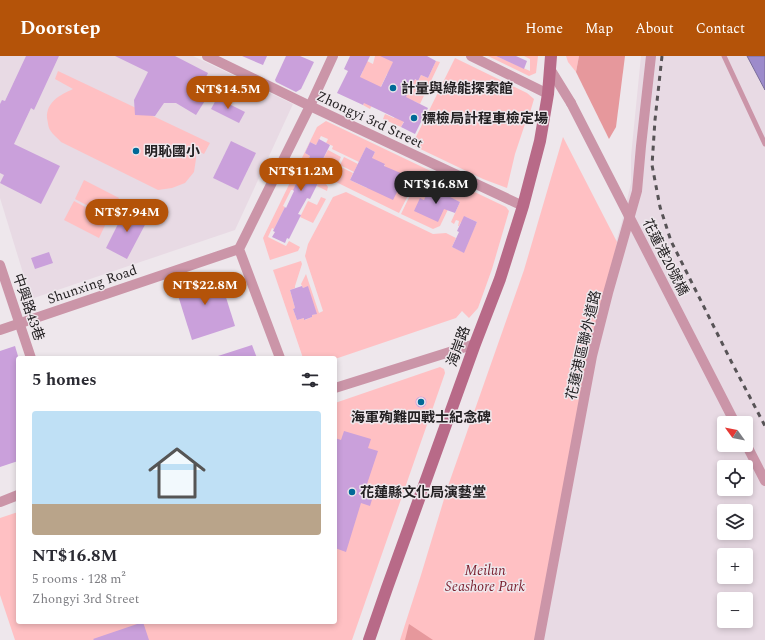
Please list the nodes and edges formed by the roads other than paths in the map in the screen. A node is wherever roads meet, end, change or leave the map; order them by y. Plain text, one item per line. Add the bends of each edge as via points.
1 (207, 56) edge
2 (333, 56) edge
3 (471, 56) edge
4 (550, 56) edge
5 (651, 56) edge
6 (724, 56) edge
7 (550, 69) junction
8 (548, 94) junction
9 (310, 106) junction
10 (765, 144) edge
11 (523, 206) junction
12 (239, 249) junction
13 (0, 265) edge
14 (20, 324) junction
15 (0, 330) edge
16 (475, 344) junction
17 (30, 356) edge
18 (279, 356) edge
19 (337, 387) edge
20 (732, 416) edge
21 (750, 452) edge
22 (765, 481) edge
23 (16, 496) edge
24 (0, 502) edge
25 (369, 640) edge
26 (539, 640) edge

1 - 9 street, Zhongyi 3rd Street
2 - 9 street
3 - 8 street
4 - 7 main road, 海岸路
5 - 26 street, 花蓮港區聯外道路 via 637,191 592,356
6 - 10 lane
7 - 8 main road, 海岸路
7 - 20 street, 花蓮港20號橋, bridge via 571,103
8 - 11 main road, 海岸路 via 540,141
9 - 11 street, Zhongyi 3rd Street
9 - 12 street
11 - 16 main road, 海岸路 via 500,280
12 - 14 street, Shunxing Road
12 - 18 street
13 - 14 street, 中興路43巷
14 - 15 street, Shunxing Road
14 - 17 street, 中興路43巷
16 - 19 street
16 - 25 main road, 海岸路
21 - 22 street
23 - 24 street

